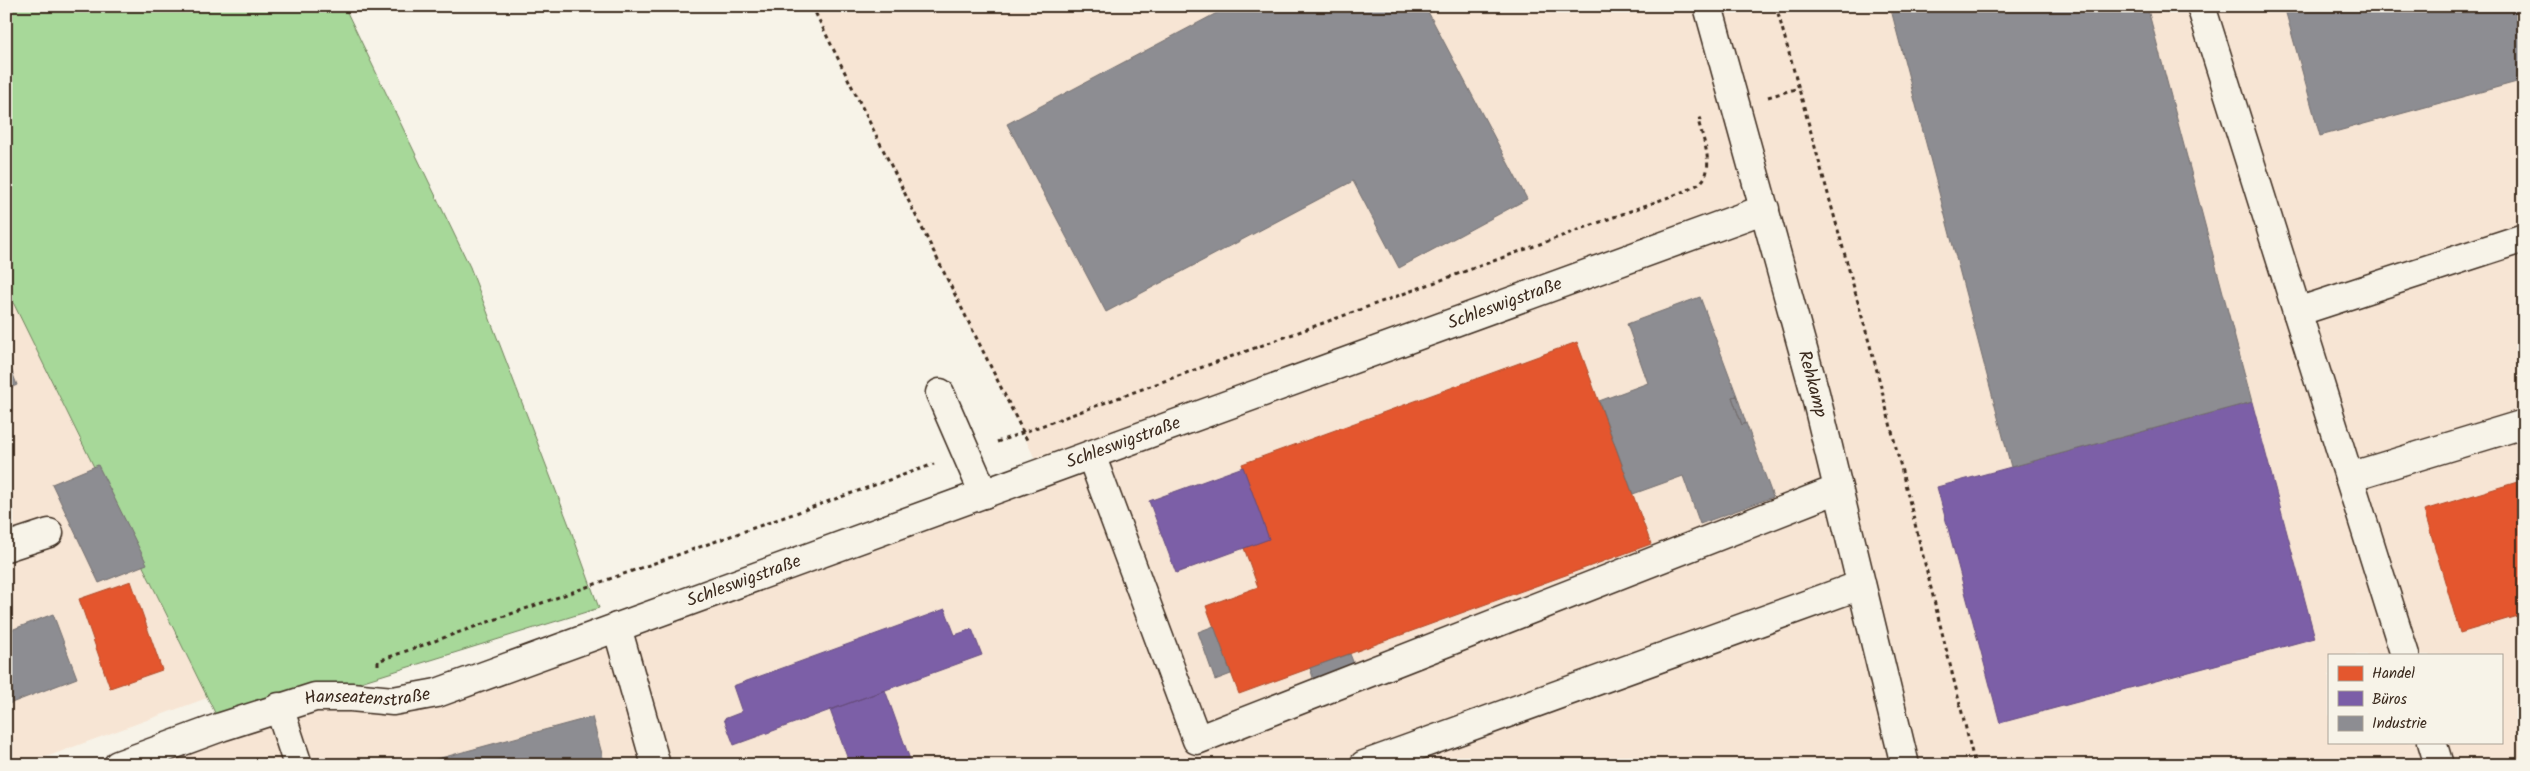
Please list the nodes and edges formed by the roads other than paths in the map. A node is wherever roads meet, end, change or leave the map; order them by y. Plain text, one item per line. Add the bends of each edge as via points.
1 (1708, 6) edge
2 (2201, 6) edge
3 (1765, 209) junction
4 (2524, 238) edge
5 (2297, 312) junction
6 (940, 393) dead end
7 (2524, 424) edge
8 (1091, 455) junction
9 (2349, 477) junction
10 (1838, 489) junction
11 (984, 494) junction
12 (49, 533) dead end
13 (6, 547) edge
14 (1861, 585) junction
15 (617, 627) junction
16 (2405, 654) edge
17 (279, 707) junction
18 (2433, 744) edge
19 (118, 765) edge
20 (298, 765) edge
21 (656, 765) edge
22 (1364, 765) edge
23 (1906, 765) edge
24 (2439, 765) edge

1 - 3 street, Rehkamp
2 - 5 street
3 - 8 street, Schleswigstraße
3 - 10 street, Rehkamp
4 - 5 street
5 - 9 street
6 - 11 street
7 - 9 street
8 - 10 street via 1197,740
8 - 11 street, Schleswigstraße
9 - 16 street
10 - 14 street, Rehkamp
11 - 15 street, Schleswigstraße
12 - 13 street
14 - 22 street
14 - 23 street, Rehkamp
15 - 17 street, Hanseatenstraße via 437,693 393,702 315,697
15 - 21 street
17 - 19 street, Hanseatenstraße
17 - 20 street
18 - 24 street

